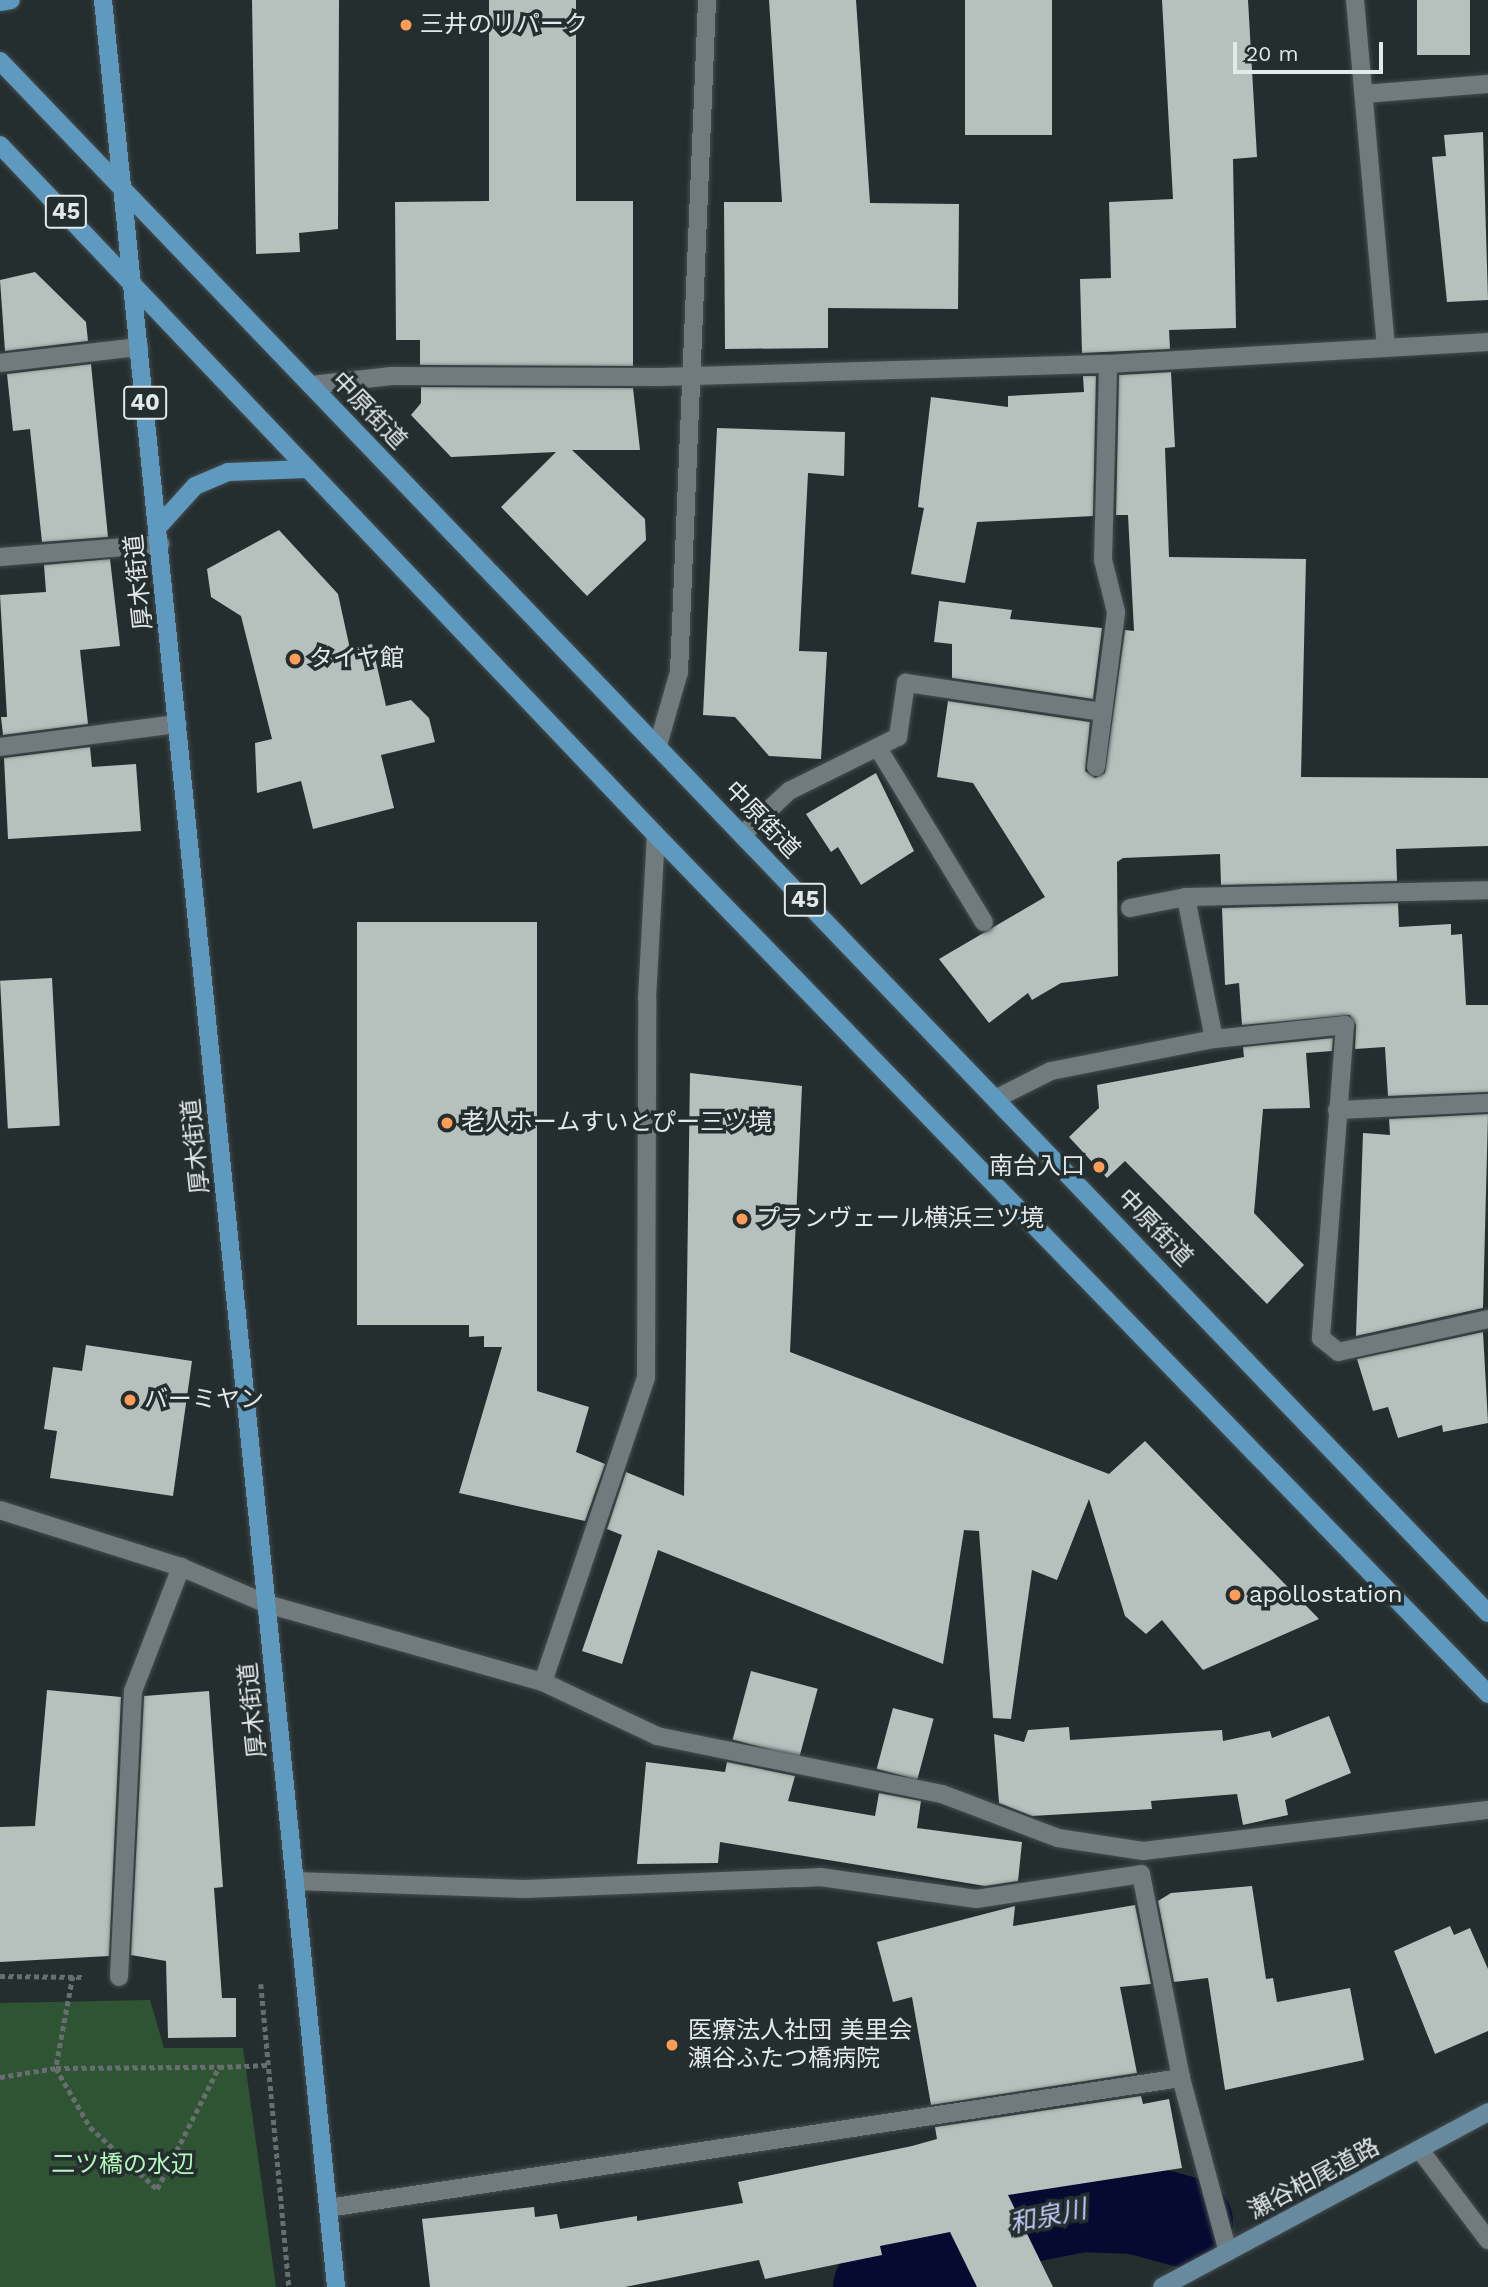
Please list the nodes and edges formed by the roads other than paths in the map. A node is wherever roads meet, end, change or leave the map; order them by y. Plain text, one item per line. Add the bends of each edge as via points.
1 (10, 0) edge
2 (103, 0) edge
3 (707, 0) edge
4 (1355, 0) edge
5 (0, 2) edge
6 (0, 61) edge
7 (1488, 84) edge
8 (1364, 94) junction
9 (0, 145) edge
10 (122, 188) junction
11 (132, 279) junction
12 (1488, 342) edge
13 (1386, 345) junction
14 (139, 347) junction
15 (0, 363) edge
16 (1108, 364) junction
17 (695, 376) junction
18 (311, 385) junction
19 (309, 469) junction
20 (159, 536) junction
21 (0, 557) edge
22 (1103, 712) junction
23 (178, 724) junction
24 (658, 745) junction
25 (0, 747) edge
26 (878, 748) junction
27 (1096, 767) dead end
28 (656, 835) junction
29 (742, 835) junction
30 (1488, 890) edge
31 (1186, 897) junction
32 (1130, 908) dead end
33 (984, 922) dead end
34 (1214, 1039) junction
35 (997, 1098) junction
36 (1488, 1103) edge
37 (1337, 1110) junction
38 (1488, 1319) edge
39 (0, 1510) edge
40 (181, 1567) junction
41 (267, 1604) junction
42 (1488, 1613) edge
43 (543, 1682) junction
44 (1488, 1694) edge
45 (1488, 1810) edge
46 (1143, 1852) junction
47 (1141, 1874) junction
48 (295, 1881) junction
49 (119, 1977) road end
50 (1181, 2078) junction
51 (1488, 2112) edge
52 (1420, 2150) junction
53 (328, 2208) junction
54 (1488, 2239) edge
55 (1228, 2252) junction
56 (336, 2287) edge
57 (1162, 2287) edge

1 - 5 main road
2 - 10 main road, 厚木街道 / 40
3 - 17 street
4 - 8 street
6 - 10 main road, 中原街道 / 45
7 - 8 street
8 - 13 street
9 - 11 main road, 45
10 - 11 main road, 厚木街道 / 40
10 - 18 main road, 中原街道 / 45
11 - 14 main road, 厚木街道 / 40
11 - 19 main road, 45
12 - 13 street
13 - 16 street
14 - 15 street
14 - 20 main road, 厚木街道 / 40
16 - 17 street
16 - 22 street via 1103,560 1116,612
17 - 18 street via 391,376
17 - 24 street via 679,672
18 - 24 main road, 中原街道 / 45
19 - 20 main road via 228,472 195,486
19 - 28 main road, 45
20 - 21 street
20 - 23 main road, 厚木街道 / 40
22 - 26 street via 906,683 898,737
22 - 27 street
23 - 25 street
23 - 41 main road, 厚木街道 / 40
24 - 29 main road, 中原街道 / 45
26 - 29 street via 789,791
26 - 33 street
28 - 43 street via 647,999 646,1377
28 - 44 main road, 45
29 - 35 main road, 中原街道 / 45
30 - 31 street
31 - 32 street
31 - 34 street
34 - 35 street via 1052,1071
34 - 37 street via 1345,1025
35 - 42 main road, 中原街道 / 45
36 - 37 street
37 - 38 street via 1321,1338 1338,1352
39 - 40 street
40 - 41 street
40 - 49 street via 133,1691
41 - 43 street
41 - 48 main road, 厚木街道 / 40
43 - 46 street via 657,1736 942,1794 1058,1838
45 - 46 street
46 - 47 street
47 - 48 street via 976,1899 820,1877 525,1889
47 - 50 street
48 - 53 main road, 厚木街道 / 40
50 - 53 street
50 - 55 street
51 - 52 main road, 瀬谷柏尾道路
52 - 54 street
52 - 55 main road, 瀬谷柏尾道路
53 - 56 main road, 厚木街道 / 40
55 - 57 main road, 瀬谷柏尾道路

